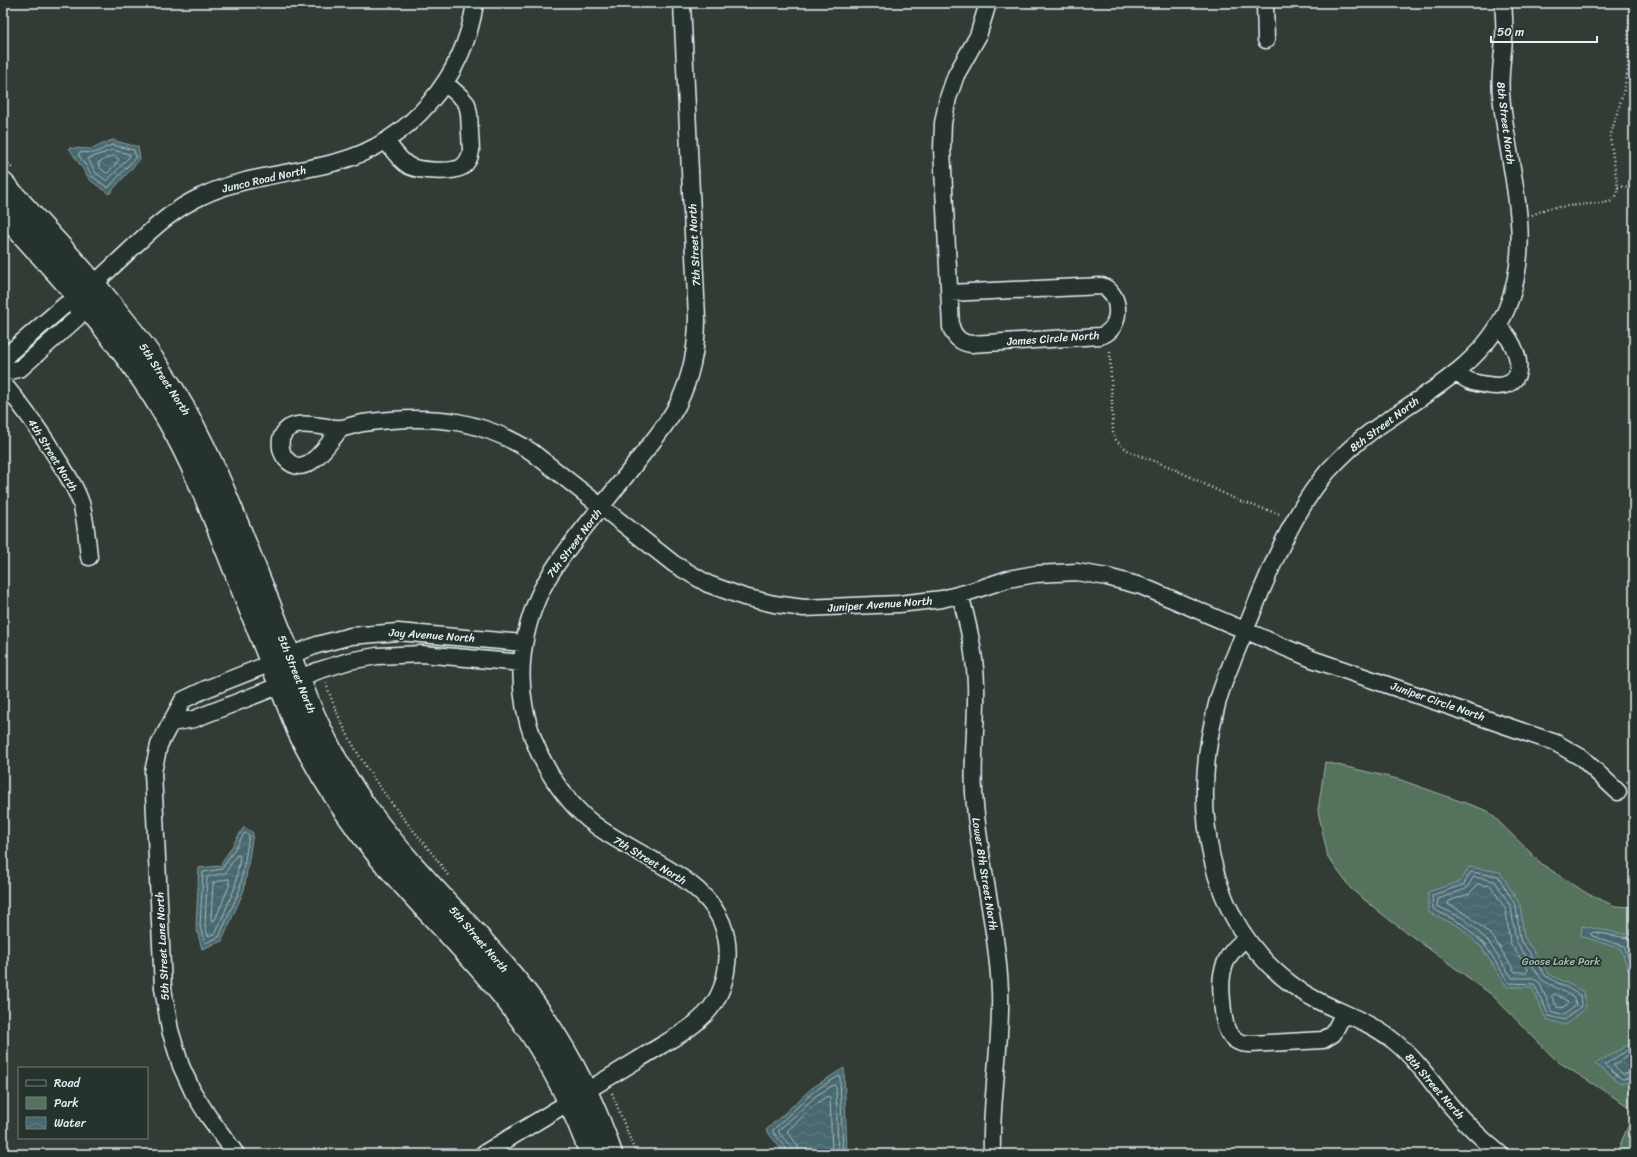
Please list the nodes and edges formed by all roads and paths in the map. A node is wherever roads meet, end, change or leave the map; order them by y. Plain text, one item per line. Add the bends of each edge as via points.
1 (475, 3) edge
2 (682, 3) edge
3 (988, 3) edge
4 (1265, 3) edge
5 (1503, 3) edge
6 (1629, 3) edge
7 (1266, 40) dead end
8 (445, 83) junction
9 (386, 140) junction
10 (3, 184) edge
11 (1634, 186) edge
12 (1618, 187) junction
13 (3, 213) edge
14 (1531, 215) dead end
15 (87, 290) junction
16 (949, 293) junction
17 (1498, 326) junction
18 (1110, 352) dead end
19 (3, 362) edge
20 (1456, 372) junction
21 (3, 374) edge
22 (3, 383) edge
23 (341, 428) dead end
24 (601, 507) junction
25 (1279, 514) dead end
26 (89, 557) dead end
27 (960, 594) junction
28 (1245, 630) junction
29 (524, 643) junction
30 (281, 659) junction
31 (522, 663) junction
32 (290, 681) junction
33 (326, 682) dead end
34 (171, 723) junction
35 (1618, 792) dead end
36 (451, 881) dead end
37 (1246, 938) junction
38 (1344, 1013) junction
39 (609, 1088) dead end
40 (578, 1096) junction
41 (236, 1154) edge
42 (483, 1154) edge
43 (591, 1154) edge
44 (611, 1154) edge
45 (636, 1154) edge
46 (992, 1154) edge
47 (1500, 1154) edge

1 - 8 street, Junco Road North via 465,43
2 - 24 street, 7th Street North via 697,308 695,348 686,385 672,415
3 - 16 street, James Circle North via 978,36 953,83 943,123
4 - 7 street
5 - 17 street, 8th Street North via 1500,91 1521,246 1513,289
6 - 12 path via 1629,58 1624,90 1610,138
8 - 9 street, Junco Road North via 420,113
8 - 9 street via 468,107 471,152 465,164 453,169 416,169 402,161
9 - 15 street, Junco Road North via 344,160 238,183 200,197 165,218
10 - 15 street, 5th Street North
11 - 12 path
12 - 14 path via 1616,196 1610,202 1548,208
13 - 15 street, 5th Street North
15 - 19 street, Junco Road North via 7,355
15 - 21 street via 77,318 21,368
15 - 30 street, 5th Street North via 111,335 138,371 178,439
16 - 16 street, James Circle North via 952,330 957,338 966,343 1100,336 1111,331 1116,321 1114,295 1102,286
17 - 20 street, 8th Street North via 1475,355
17 - 20 street via 1510,339 1518,362 1515,380 1505,386 1491,386 1470,382
18 - 25 path via 1112,428 1115,439 1121,446 1232,497
20 - 28 street, 8th Street North via 1367,435 1342,456 1321,480 1307,498 1291,527
22 - 26 street, 4th Street North via 20,403 70,480 86,520
23 - 24 street, Juniper Avenue North via 371,422 421,420 447,421 480,427 509,438 532,452
24 - 27 street, Juniper Avenue North via 681,568 715,587 752,599 789,606 820,608 910,604
24 - 29 street, 7th Street North via 546,579 532,611
27 - 28 street, Juniper Avenue North via 1026,575 1066,572 1091,574 1141,586
27 - 46 street, Lower 8th Street North via 974,662 975,804 999,979 1000,1035 992,1114
28 - 35 street, Juniper Circle North via 1316,660 1556,742 1582,758
28 - 37 street, 8th Street North via 1216,708 1209,746 1206,796 1214,870 1230,913
29 - 30 street, Jay Avenue North via 418,632 381,632 341,638
29 - 31 street, 7th Street North
30 - 32 street, 5th Street North
30 - 34 street, 5th Street Lane North via 184,700
31 - 32 street, Jay Avenue North via 401,654 349,661
31 - 40 street, 7th Street North via 524,702 531,732 542,760 560,789 576,808 598,827 700,891 719,916 728,944 728,964 723,984 716,1000 702,1018
32 - 34 street via 194,719
32 - 40 street, 5th Street North via 310,753 330,790 380,857 512,1008
33 - 36 path via 346,729 371,773
34 - 41 street, 5th Street Lane North via 159,745 152,779 166,1009 172,1038 187,1079 208,1116
37 - 38 street, 8th Street North via 1261,957 1292,985 1311,998
37 - 38 street via 1228,957 1222,975 1224,1023 1228,1033 1235,1040 1248,1044 1323,1040 1333,1034
38 - 47 street, 8th Street North via 1380,1031 1405,1051 1422,1068 1454,1110
39 - 45 path
40 - 42 street
40 - 43 street, 5th Street North
40 - 44 street, 5th Street North

